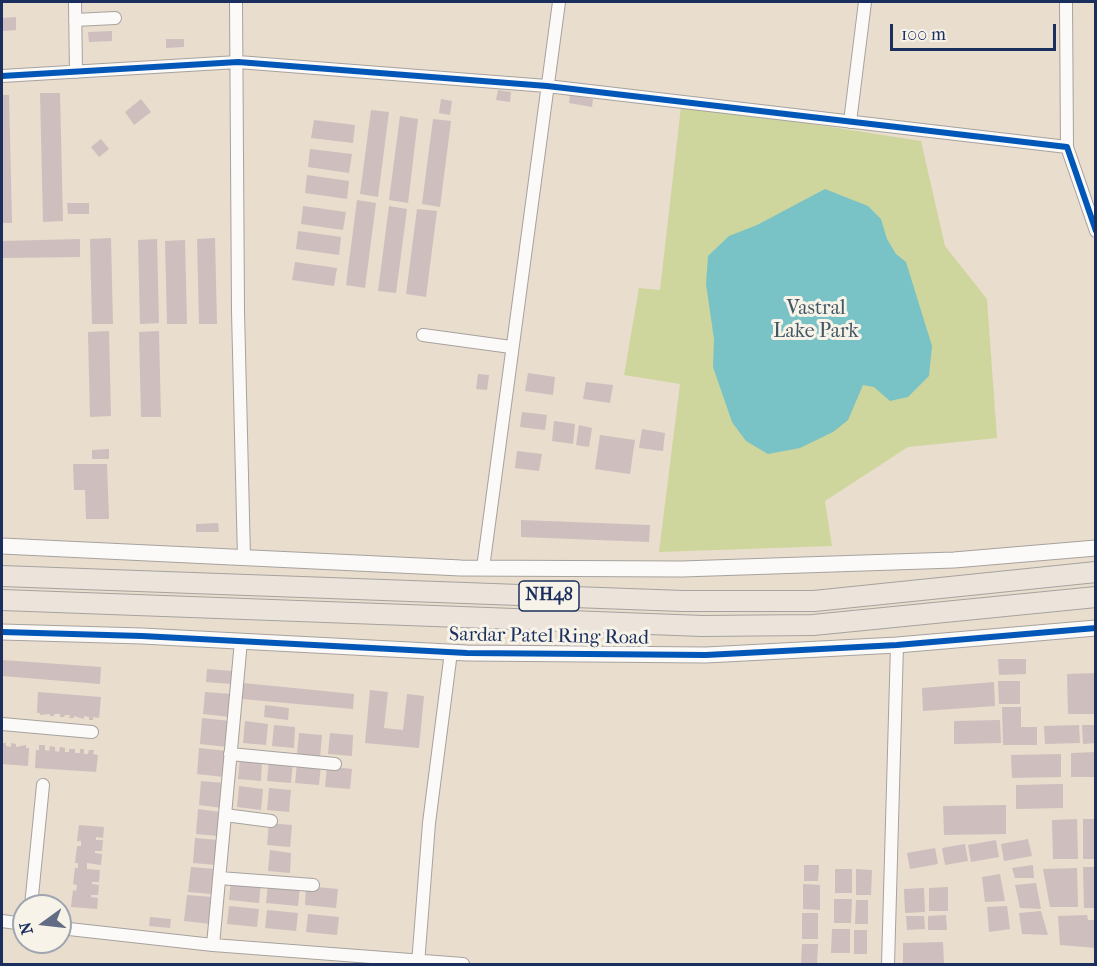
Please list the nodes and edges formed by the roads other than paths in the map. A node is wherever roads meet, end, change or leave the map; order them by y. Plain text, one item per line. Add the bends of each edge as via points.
1 (75, 2) edge
2 (236, 2) edge
3 (559, 2) edge
4 (865, 2) edge
5 (1066, 2) edge
6 (115, 18) dead end
7 (75, 20) junction
8 (238, 62) junction
9 (76, 72) junction
10 (2, 76) edge
11 (547, 86) junction
12 (850, 122) junction
13 (1067, 147) junction
14 (1095, 231) edge
15 (423, 335) dead end
16 (511, 347) junction
17 (2, 546) edge
18 (1095, 548) edge
19 (244, 558) junction
20 (483, 568) junction
21 (1095, 572) edge
22 (2, 576) edge
23 (1095, 597) edge
24 (2, 600) edge
25 (1095, 628) edge
26 (2, 632) edge
27 (241, 641) junction
28 (897, 645) junction
29 (451, 652) junction
30 (2, 723) edge
31 (92, 732) dead end
32 (230, 754) junction
33 (335, 764) dead end
34 (43, 785) dead end
35 (225, 815) junction
36 (271, 821) dead end
37 (219, 878) junction
38 (313, 885) dead end
39 (32, 894) edge
40 (72, 929) edge
41 (213, 945) junction
42 (418, 963) edge
43 (463, 964) edge
44 (888, 964) edge

1 - 7 street
2 - 8 street
3 - 11 street
4 - 12 street
5 - 13 street
6 - 7 street
7 - 9 street
8 - 9 street
8 - 11 street
8 - 19 street via 238,311
9 - 10 street
11 - 12 street
11 - 16 street
12 - 13 street
13 - 14 street
15 - 16 street
16 - 20 street
17 - 19 street
18 - 20 street via 942,561 682,569
19 - 20 street
21 - 22 highway, Sardar Patel Ring Road / NH48 via 802,601 683,601
23 - 24 highway, Sardar Patel Ring Road / NH48 via 813,625 714,626
25 - 28 street, Sardar Patel Ring Road
26 - 27 street, Sardar Patel Ring Road
27 - 29 street, Sardar Patel Ring Road
27 - 32 street
28 - 29 street, Sardar Patel Ring Road via 706,655
28 - 44 street
29 - 42 street via 429,823
30 - 31 street
32 - 33 street
32 - 35 street
34 - 39 street
35 - 36 street
35 - 37 street
37 - 38 street
37 - 41 street
40 - 41 street
41 - 42 street
42 - 43 street

